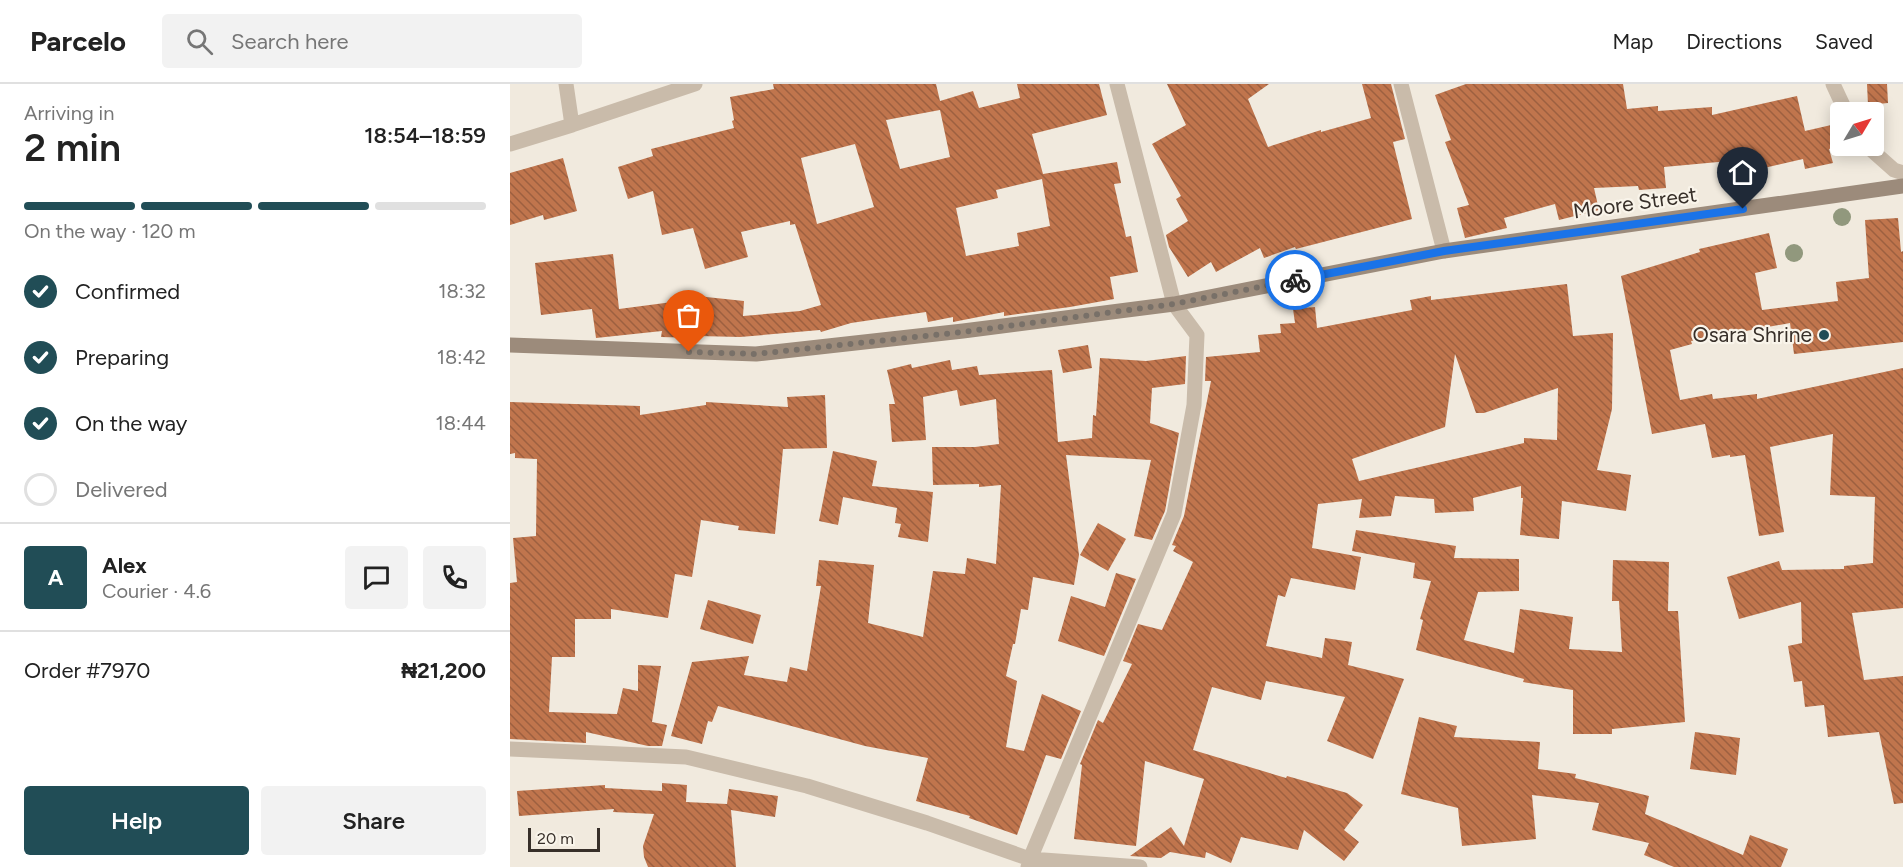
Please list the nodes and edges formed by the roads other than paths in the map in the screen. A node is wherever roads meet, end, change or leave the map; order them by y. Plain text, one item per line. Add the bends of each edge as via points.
1 (566, 84) edge
2 (695, 84) edge
3 (1117, 84) edge
4 (1401, 84) edge
5 (1833, 84) edge
6 (1841, 102) edge
7 (572, 125) junction
8 (510, 144) edge
9 (1878, 156) edge
10 (1903, 173) edge
11 (1903, 186) edge
12 (1444, 251) junction
13 (1174, 304) junction
14 (510, 345) edge
15 (510, 749) edge
16 (1029, 863) edge
17 (1140, 867) edge

1 - 7 street
2 - 7 street
3 - 13 street
4 - 12 street
5 - 6 street
7 - 8 street
9 - 10 street
11 - 12 street, Moore Street
12 - 13 street, Moore Street
13 - 14 street, Moore Street via 756,354
13 - 16 street via 1197,335 1194,405 1174,514
15 - 16 street via 686,757 807,786 927,823
16 - 17 street

